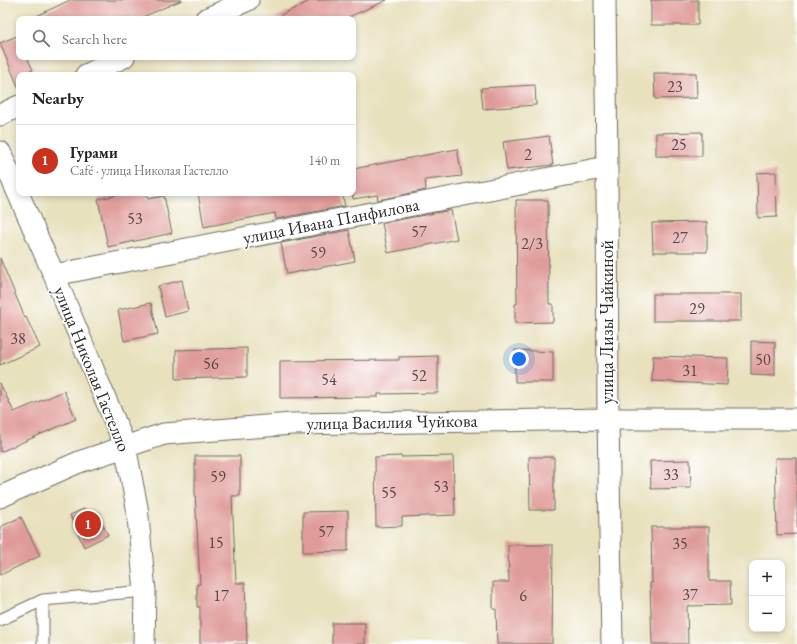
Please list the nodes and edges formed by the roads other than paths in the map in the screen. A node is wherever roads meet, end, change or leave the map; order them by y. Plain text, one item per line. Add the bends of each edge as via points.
1 (604, 0) edge
2 (243, 1) edge
3 (212, 16) edge
4 (118, 60) edge
5 (92, 72) edge
6 (16, 107) edge
7 (0, 115) edge
8 (0, 152) edge
9 (607, 167) junction
10 (16, 188) edge
11 (19, 196) edge
12 (54, 275) junction
13 (608, 419) junction
14 (797, 420) edge
15 (125, 446) junction
16 (0, 497) edge
17 (145, 591) junction
18 (43, 600) junction
19 (0, 620) edge
20 (43, 644) edge
21 (144, 644) edge
22 (612, 644) edge

1 - 9 street, улица Лизы Чайкиной
2 - 3 street
4 - 5 street
6 - 7 street
8 - 10 street, улица Николая Гастелло
9 - 12 street, улица Ивана Панфилова
9 - 13 street, улица Лизы Чайкиной
11 - 12 street, улица Николая Гастелло
12 - 15 street, улица Николая Гастелло
13 - 14 street, улица Василия Чуйкова
13 - 15 street, улица Василия Чуйкова via 292,424 164,434
13 - 22 street, улица Лизы Чайкиной
15 - 16 street, улица Василия Чуйкова via 79,462
15 - 17 street, улица Николая Гастелло via 137,507
17 - 18 lane
17 - 21 street, улица Николая Гастелло
18 - 19 lane
18 - 20 lane

